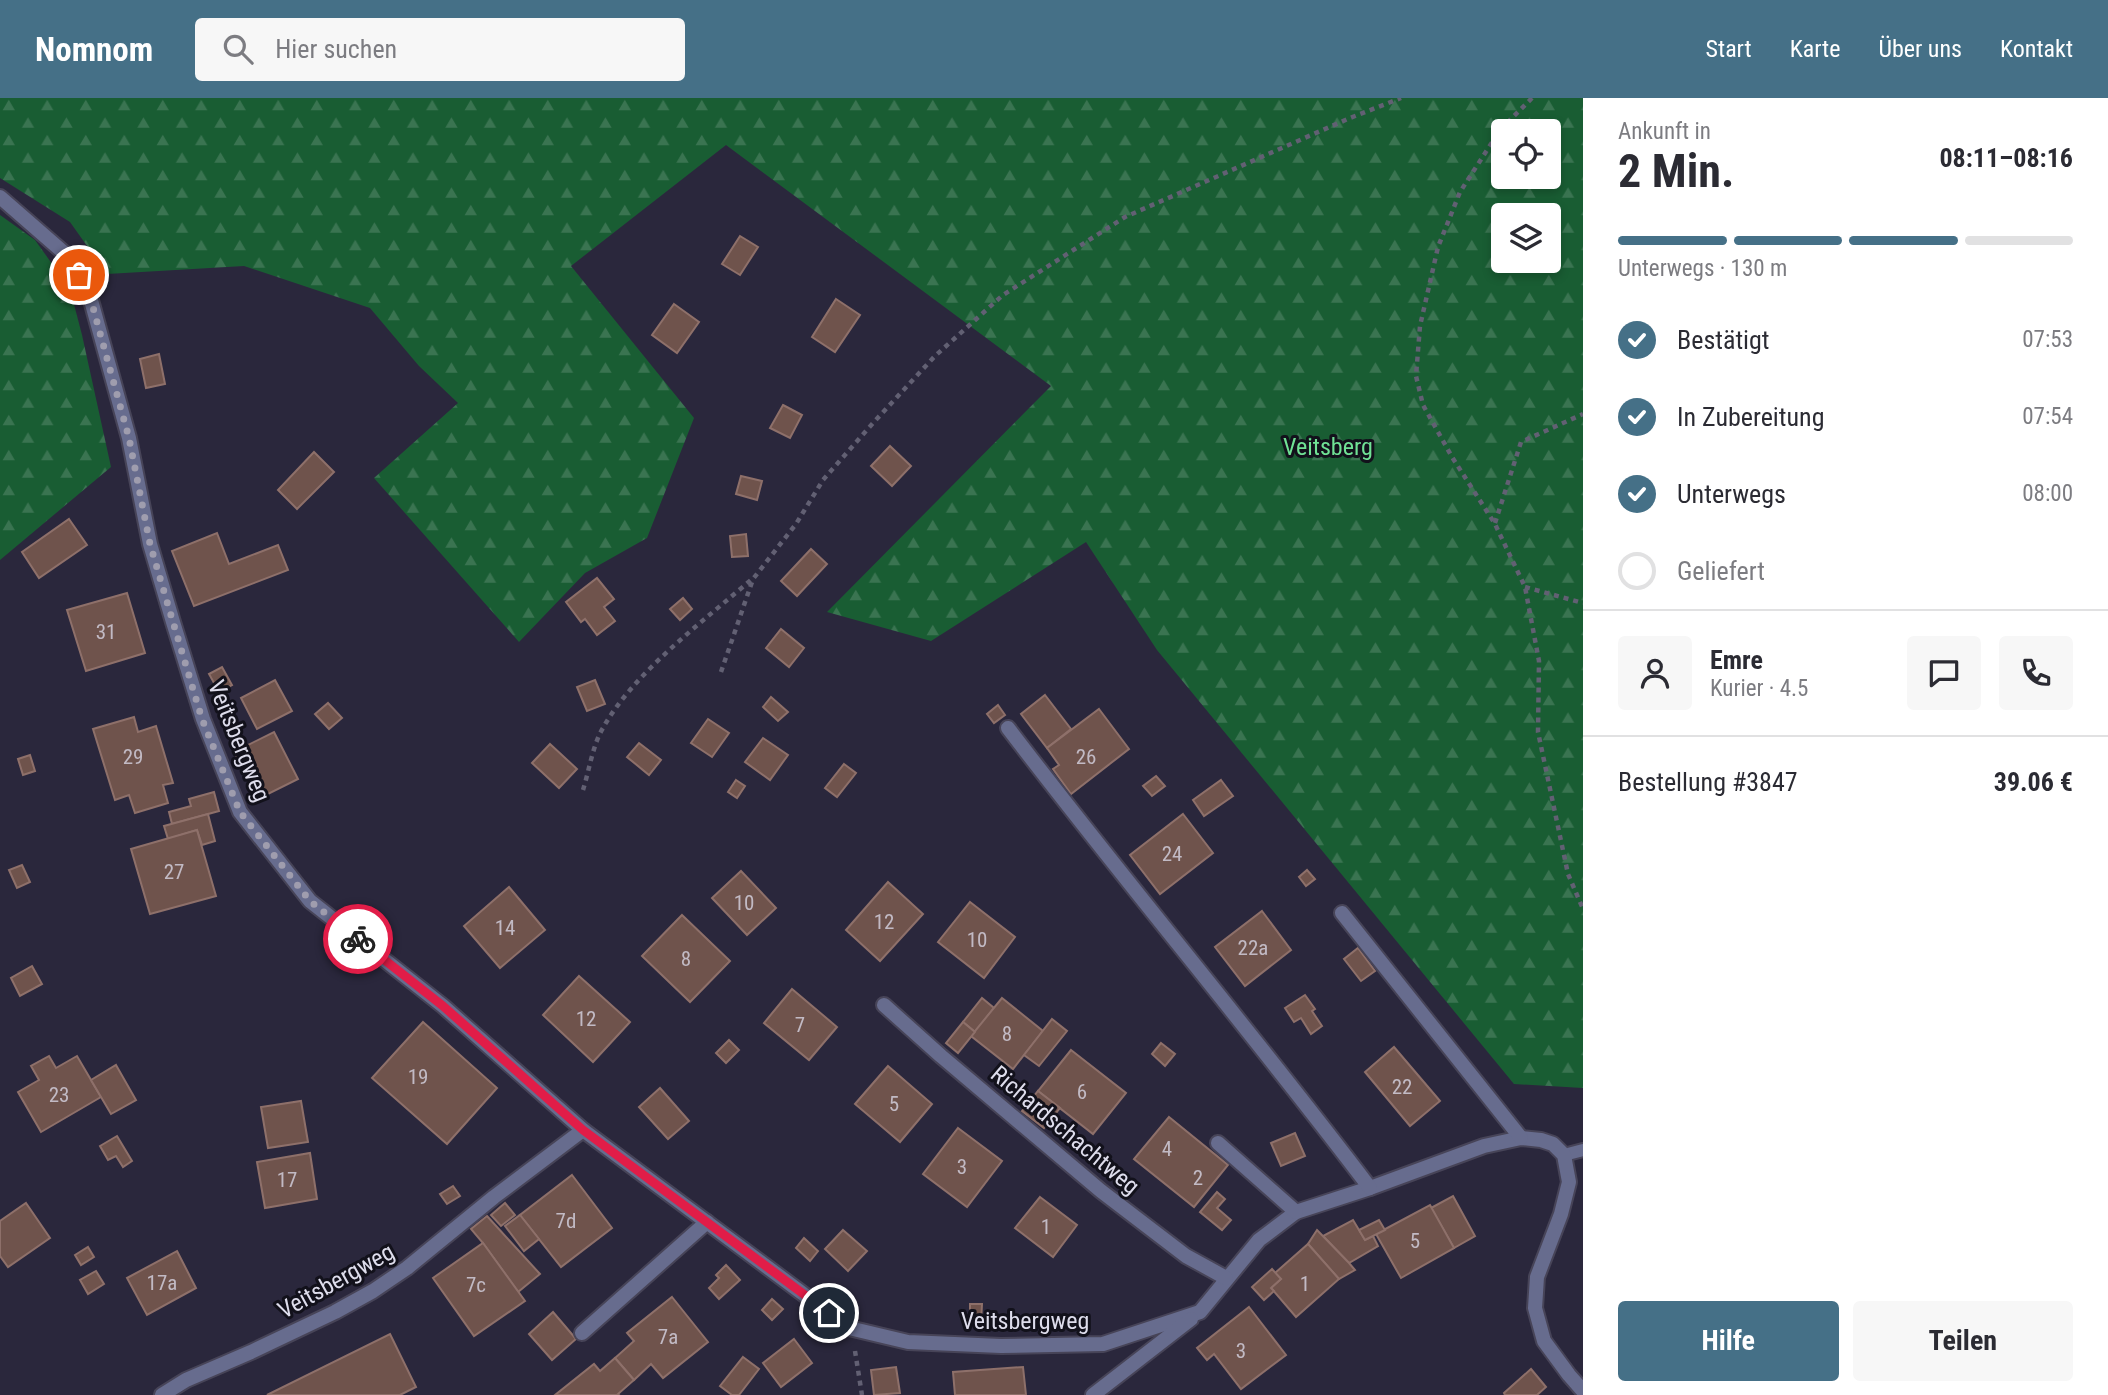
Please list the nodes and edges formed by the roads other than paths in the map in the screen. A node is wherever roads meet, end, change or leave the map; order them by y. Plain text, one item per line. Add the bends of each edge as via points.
1 (0, 197) edge
2 (1008, 728) dead end
3 (1342, 913) dead end
4 (884, 1005) dead end
5 (583, 1130) junction
6 (1521, 1138) junction
7 (1218, 1143) dead end
8 (1583, 1150) edge
9 (1564, 1155) junction
10 (1370, 1188) junction
11 (1296, 1212) junction
12 (707, 1222) junction
13 (1226, 1278) junction
14 (1200, 1312) junction
15 (582, 1333) dead end
16 (1583, 1391) edge
17 (162, 1395) edge
18 (1093, 1395) edge

1 - 5 street, Veitsbergweg via 70,258 89,293 129,438 150,544 202,719 240,812 310,901 443,1006
2 - 10 street
3 - 6 street
4 - 13 street, Richardschachtweg via 1101,1191 1186,1256
5 - 12 street, Veitsbergweg
5 - 17 street, Veitsbergweg via 373,1291
6 - 9 street via 1553,1144
6 - 10 street via 1484,1146
7 - 11 street
8 - 9 lane
9 - 16 street via 1569,1182 1537,1277 1535,1308 1544,1342
10 - 11 street
11 - 13 street via 1259,1240
12 - 14 street, Veitsbergweg via 849,1328 908,1342 1103,1344
12 - 15 street
13 - 14 street
14 - 18 street

